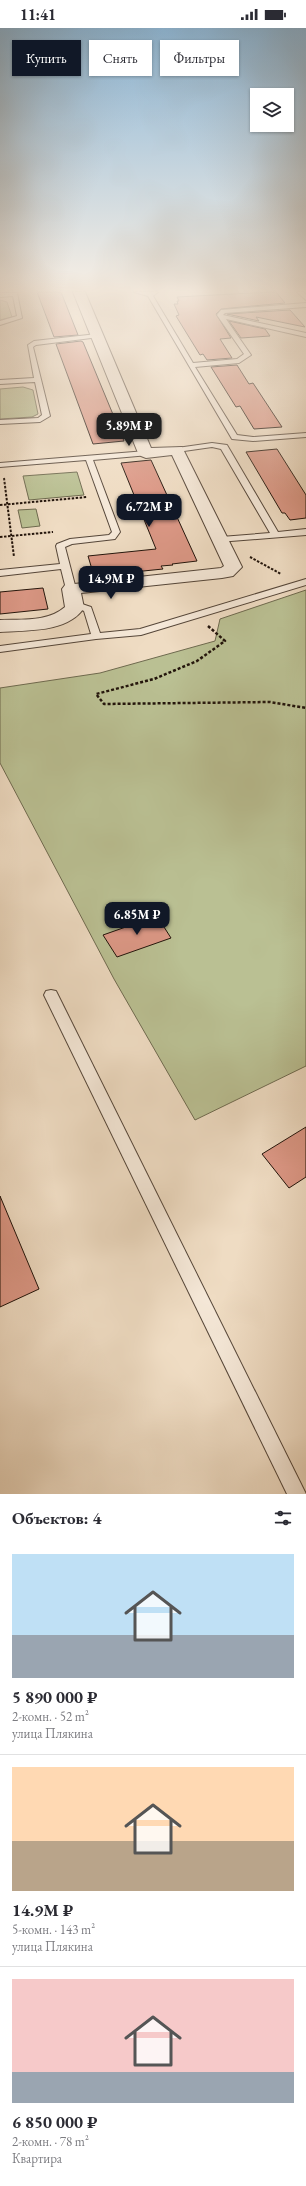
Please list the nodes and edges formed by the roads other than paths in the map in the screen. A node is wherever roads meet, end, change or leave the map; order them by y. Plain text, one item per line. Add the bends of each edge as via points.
1 (33, 360) edge
2 (107, 360) edge
3 (189, 360) edge
4 (240, 360) edge
5 (191, 364) junction
6 (38, 380) junction
7 (0, 382) edge
8 (0, 422) edge
9 (306, 435) edge
10 (177, 450) junction
11 (146, 453) junction
12 (0, 454) edge
13 (89, 458) junction
14 (1, 465) edge
15 (306, 532) edge
16 (275, 535) junction
17 (223, 544) junction
18 (65, 566) junction
19 (0, 573) edge
20 (303, 583) edge
21 (73, 597) junction
22 (0, 626) edge
23 (96, 636) junction
24 (0, 649) edge
25 (51, 995) dead end
26 (297, 1494) edge

1 - 6 lane
2 - 11 street
3 - 5 lane
4 - 5 lane
5 - 9 lane via 235,437 253,439
6 - 7 lane
6 - 8 lane via 46,416 40,420
10 - 11 street
10 - 16 lane via 212,445 224,447
10 - 17 street
11 - 13 lane
12 - 14 lane
13 - 14 lane
13 - 18 lane via 115,535 63,544 60,549
15 - 16 lane
16 - 17 lane
17 - 21 street via 233,564 230,570 222,573
18 - 19 lane
18 - 21 lane
20 - 23 lane via 141,632
21 - 22 street via 73,611 52,621
21 - 23 lane via 88,610
23 - 24 lane
25 - 26 lane

